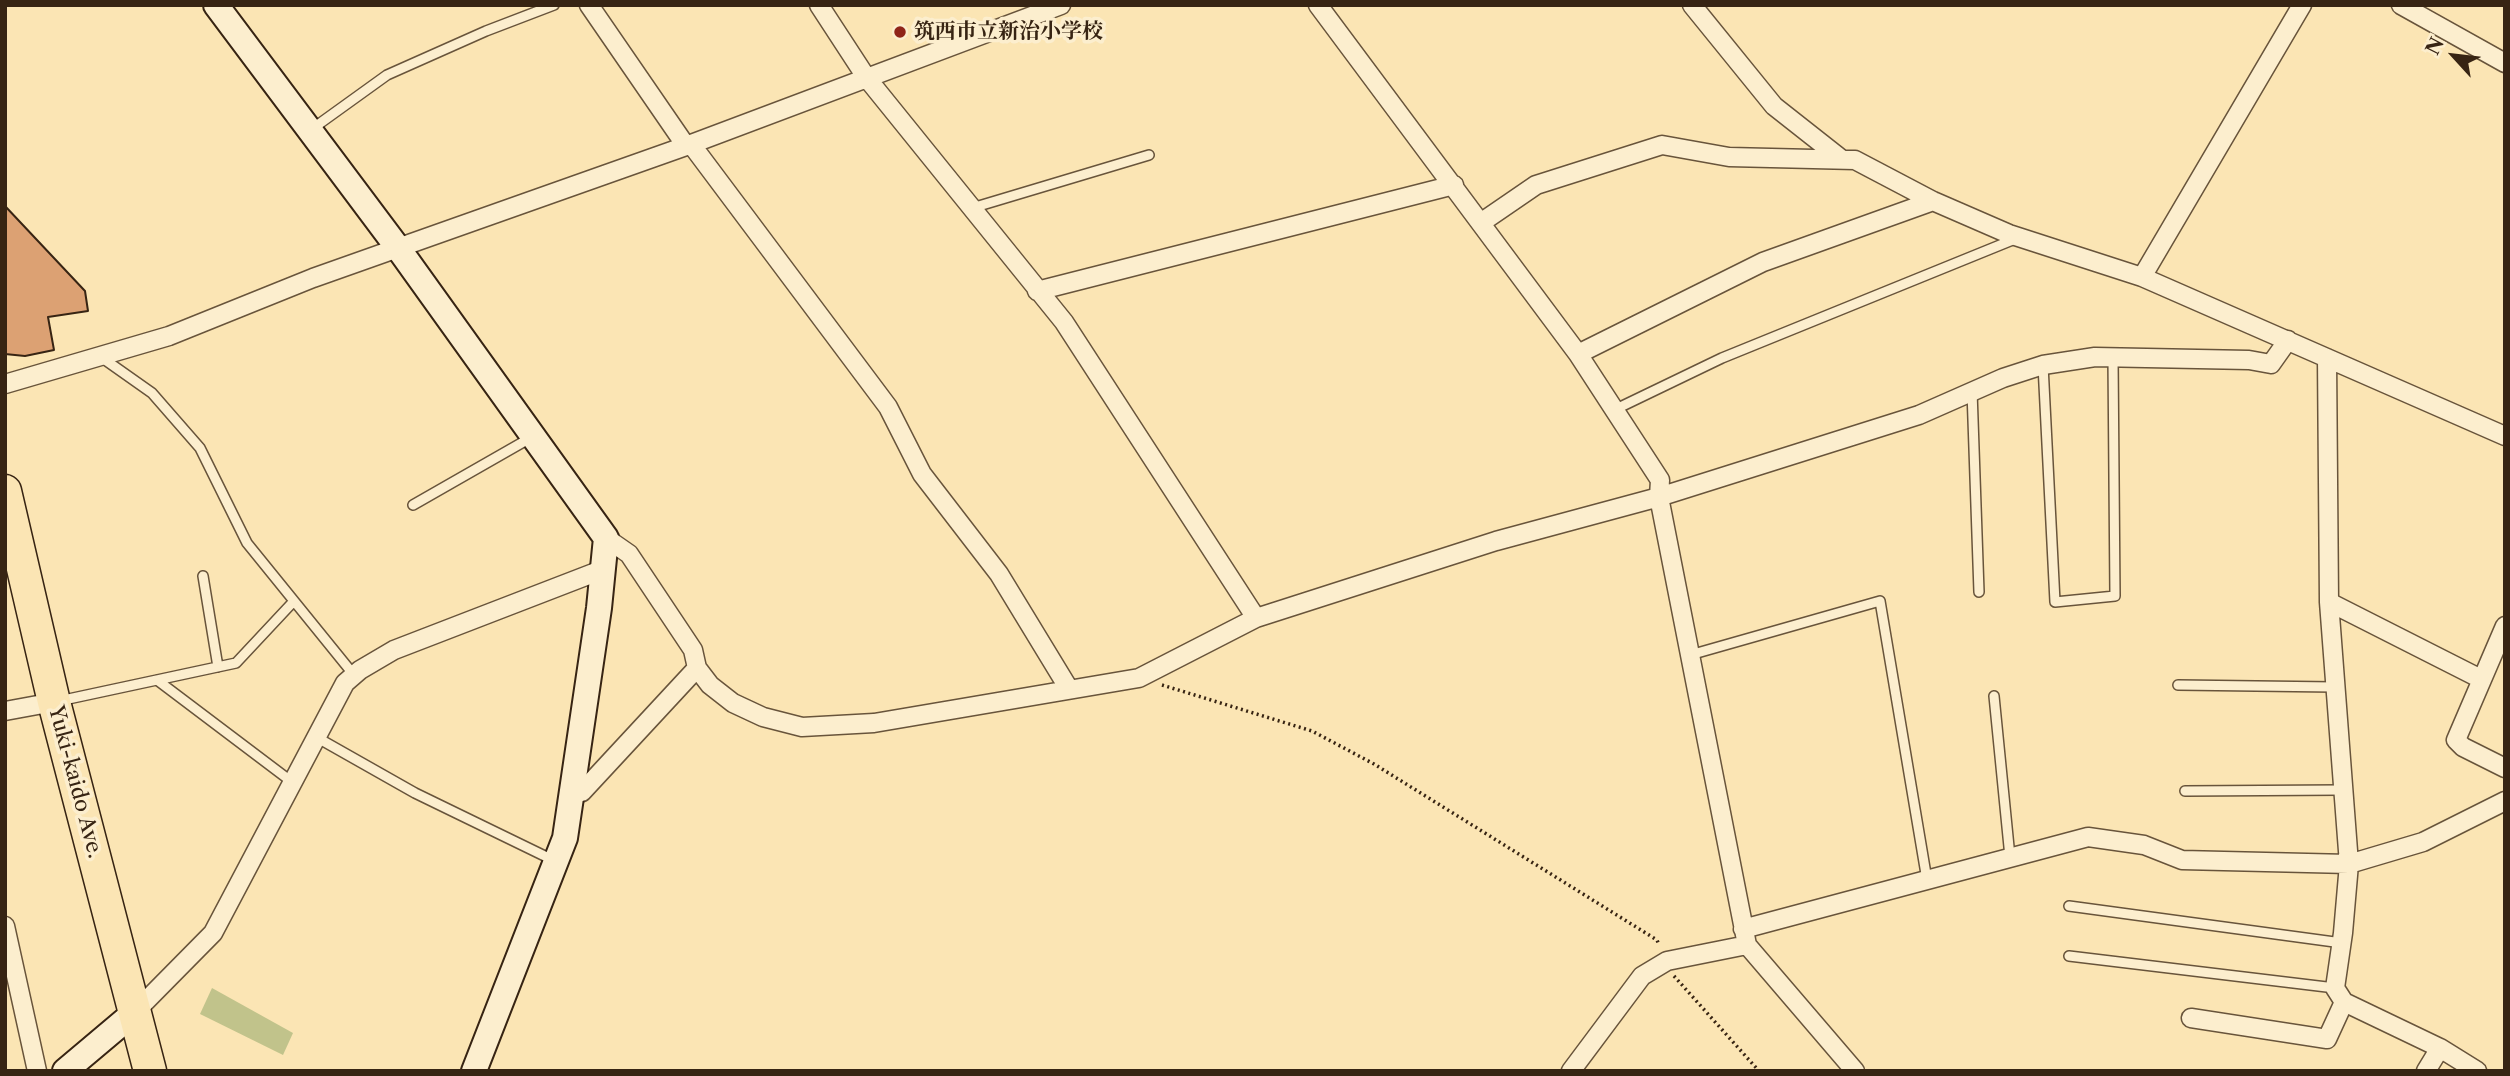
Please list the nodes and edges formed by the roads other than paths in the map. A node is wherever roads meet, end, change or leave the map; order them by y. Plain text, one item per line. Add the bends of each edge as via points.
1 (216, 5) edge
2 (554, 5) edge
3 (589, 5) edge
4 (819, 5) edge
5 (1061, 5) edge
6 (1318, 5) edge
7 (1692, 5) edge
8 (2302, 5) edge
9 (2401, 5) edge
10 (2505, 64) edge
11 (866, 76) junction
12 (311, 130) junction
13 (689, 145) junction
14 (1149, 155) dead end
15 (1840, 158) junction
16 (1454, 185) junction
17 (1933, 201) junction
18 (970, 209) junction
19 (1482, 222) junction
20 (2020, 237) junction
21 (398, 248) junction
22 (2142, 277) junction
23 (1037, 291) junction
24 (2288, 340) junction
25 (1578, 354) junction
26 (98, 356) junction
27 (2113, 358) junction
28 (2327, 358) junction
29 (2043, 365) junction
30 (5, 384) edge
31 (1972, 391) junction
32 (1614, 410) junction
33 (534, 436) junction
34 (2505, 436) edge
35 (5, 491) edge
36 (1659, 497) junction
37 (413, 505) dead end
38 (606, 538) junction
39 (604, 569) junction
40 (203, 576) dead end
41 (1979, 592) dead end
42 (294, 601) junction
43 (2329, 602) junction
44 (1256, 618) junction
45 (2505, 626) edge
46 (1690, 654) junction
47 (218, 667) junction
48 (696, 668) junction
49 (354, 675) junction
50 (2481, 679) junction
51 (157, 680) junction
52 (2178, 685) dead end
53 (2334, 687) junction
54 (1069, 689) junction
55 (1994, 696) dead end
56 (54, 702) junction
57 (5, 711) edge
58 (315, 737) junction
59 (2505, 768) edge
60 (292, 782) junction
61 (574, 790) junction
62 (2341, 790) junction
63 (2185, 792) dead end
64 (2505, 801) edge
65 (2010, 858) junction
66 (557, 861) junction
67 (2349, 864) junction
68 (1927, 880) junction
69 (2069, 906) dead end
70 (5, 926) edge
71 (1745, 937) junction
72 (2342, 943) junction
73 (2069, 956) dead end
74 (2339, 995) junction
75 (135, 1012) junction
76 (2190, 1017) dead end
77 (2440, 1048) junction
78 (37, 1071) edge
79 (65, 1071) edge
80 (150, 1071) edge
81 (474, 1071) edge
82 (1571, 1071) edge
83 (1855, 1071) edge
84 (2426, 1071) edge
85 (2477, 1071) edge

1 - 12 street
2 - 12 lane via 387,75
3 - 13 street
4 - 11 street
5 - 11 street
6 - 16 street
7 - 15 street via 1774,106
8 - 22 street
9 - 10 street
11 - 13 street
11 - 18 street
12 - 21 street
13 - 21 street
13 - 54 street via 888,408 922,474 999,574
14 - 18 lane
15 - 17 street via 1855,160
15 - 19 street via 1729,157 1662,145 1536,185
16 - 19 street
16 - 23 street
17 - 20 street
17 - 25 street via 1763,262
18 - 23 street
19 - 25 street
20 - 22 street
20 - 32 lane via 1723,358
21 - 26 street via 169,336
21 - 33 street
22 - 24 street
23 - 44 street via 1064,322
24 - 27 street via 2270,364
24 - 28 street
25 - 32 street
26 - 30 street
26 - 42 lane via 152,393 200,448 247,543
27 - 29 street
27 - 29 lane via 2115,596 2056,602
28 - 34 street
28 - 43 street
29 - 31 street
31 - 36 street via 1919,415
31 - 41 lane
32 - 36 street via 1660,480
33 - 37 lane
33 - 38 street
35 - 56 highway, Yuki-kaido Ave.
36 - 44 street via 1496,541
36 - 46 street
38 - 39 street
38 - 48 street via 629,554 693,650
39 - 49 street via 394,650
39 - 61 street
40 - 47 lane
42 - 47 lane via 236,663
42 - 49 lane
43 - 50 street
43 - 53 street
44 - 54 street via 1139,678
45 - 50 street
46 - 68 lane via 1880,601
46 - 71 street
47 - 51 lane
48 - 54 street via 733,703 763,717 822,728
48 - 61 street via 582,792
49 - 58 street via 336,695
50 - 59 street via 2456,740
51 - 56 lane
51 - 60 lane
52 - 53 lane
53 - 62 street
55 - 65 lane
56 - 57 street
56 - 75 highway, Yuki-kaido Ave.
58 - 60 street
58 - 66 lane via 415,793
60 - 75 street via 213,933
61 - 66 street
62 - 63 lane
62 - 67 street
64 - 67 street via 2423,842
65 - 67 street via 2088,837 2144,845 2182,860
65 - 68 street
66 - 81 street
67 - 72 street
68 - 71 street
69 - 72 lane
70 - 78 street
71 - 82 street via 1662,964 1642,976
71 - 83 street
72 - 74 street
73 - 74 lane
74 - 76 street via 2327,1039
74 - 77 street
75 - 79 street
75 - 80 highway, Yuki-kaido Ave.
77 - 84 street
77 - 85 street

